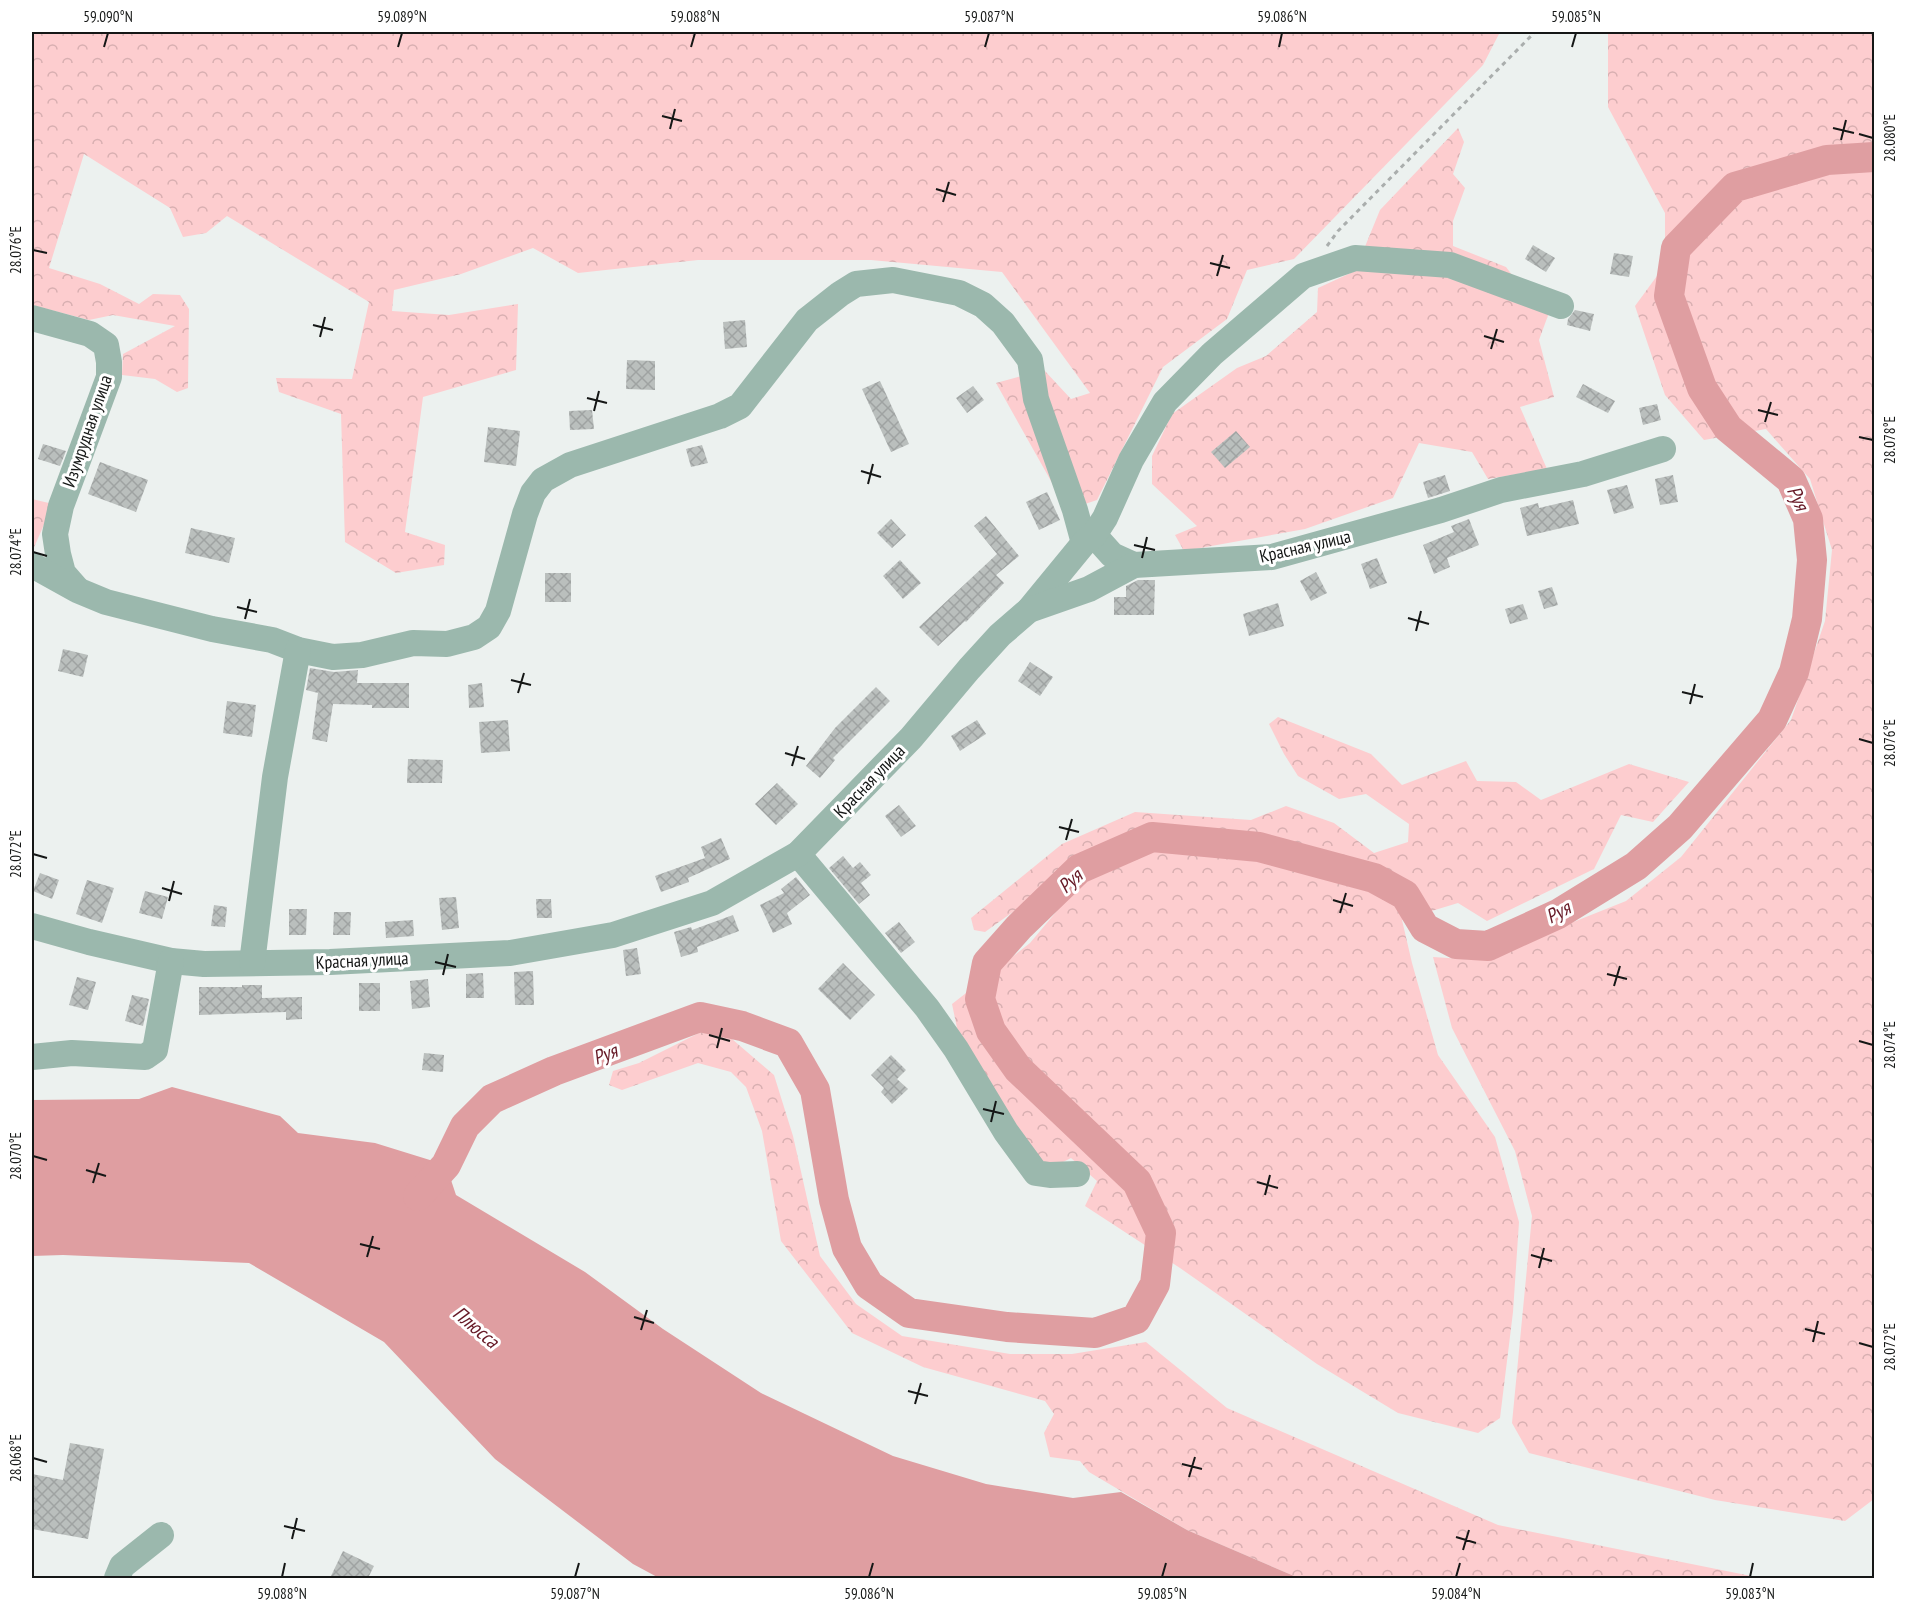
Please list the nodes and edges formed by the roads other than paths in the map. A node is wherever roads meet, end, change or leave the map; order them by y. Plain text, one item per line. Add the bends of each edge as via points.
1 (1561, 306) dead end
2 (32, 318) edge
3 (1663, 448) dead end
4 (1089, 539) junction
5 (32, 565) edge
6 (1134, 565) junction
7 (77, 590) junction
8 (1029, 610) junction
9 (298, 650) junction
10 (798, 854) junction
11 (32, 926) edge
12 (171, 961) junction
13 (252, 963) junction
14 (32, 1057) edge
15 (1077, 1174) dead end
16 (161, 1535) dead end
17 (117, 1578) edge

1 - 4 street via 1449,265 1355,258 1304,276 1212,354 1165,402 1131,460 1105,518
2 - 7 street, Изумрудная улица via 90,334 106,345 110,362 109,377 61,506 56,534 63,573
3 - 6 street, Красная улица via 1583,474 1501,490 1272,557
4 - 6 street
4 - 8 street
4 - 9 street via 1036,399 1030,360 1002,323 983,305 959,293 892,280 856,284 807,320 740,406 570,465 543,480 525,514 498,611 489,627 474,637 447,644 413,643 352,656 333,657
5 - 7 street
6 - 8 street, Красная улица via 1089,589
7 - 9 street via 106,602 272,640
8 - 10 street, Красная улица via 1000,634 911,738
9 - 13 street via 273,788
10 - 13 street, Красная улица via 712,903 613,935 510,953
10 - 15 street via 927,1008 1036,1173
11 - 12 street, Красная улица
12 - 13 street, Красная улица
12 - 14 street via 155,1050 145,1057 72,1053
16 - 17 street via 122,1566

